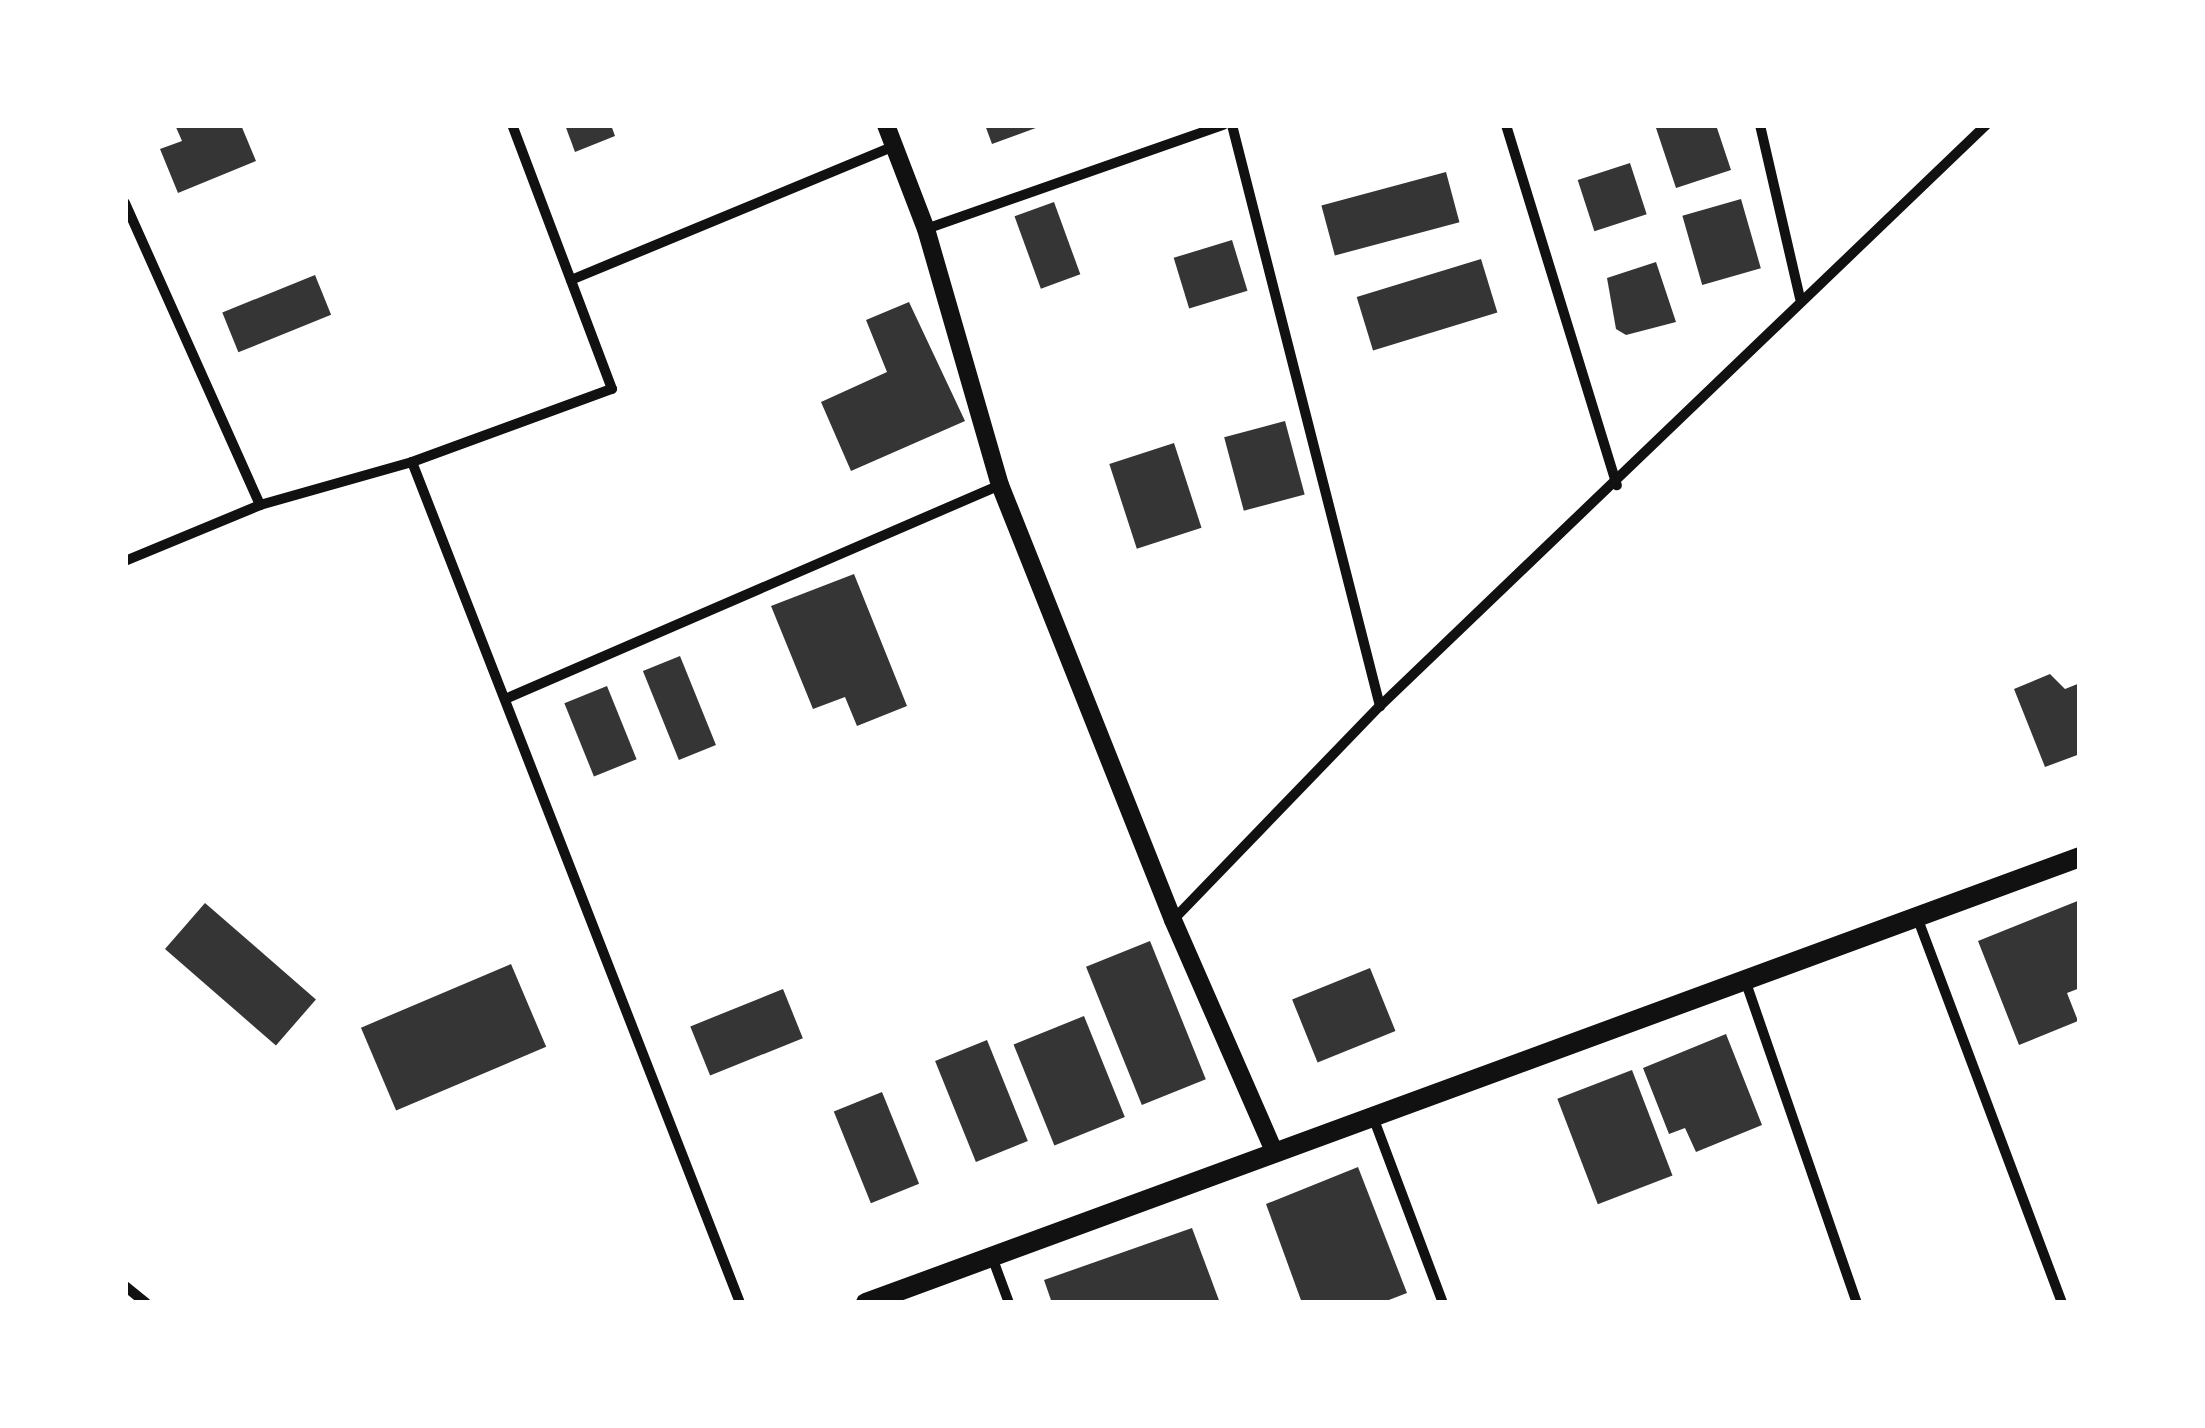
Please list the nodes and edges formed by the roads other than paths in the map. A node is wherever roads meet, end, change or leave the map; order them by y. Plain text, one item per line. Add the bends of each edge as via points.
1 (512, 125) edge
2 (886, 125) edge
3 (1224, 125) edge
4 (1232, 125) edge
5 (1506, 125) edge
6 (1760, 125) edge
7 (1986, 125) edge
8 (892, 147) junction
9 (125, 204) edge
10 (926, 229) junction
11 (570, 280) junction
12 (1800, 298) junction
13 (412, 462) junction
14 (1000, 485) junction
15 (1617, 485) junction
16 (260, 505) junction
17 (125, 561) edge
18 (505, 699) junction
19 (1380, 706) junction
20 (2080, 857) edge
21 (1916, 917) junction
22 (1174, 920) junction
23 (1745, 980) junction
24 (1373, 1117) junction
25 (1275, 1153) junction
26 (992, 1257) junction
27 (125, 1286) edge
28 (146, 1303) edge
29 (740, 1303) edge
30 (866, 1303) edge
31 (1009, 1303) edge
32 (1443, 1303) edge
33 (1857, 1303) edge
34 (2062, 1303) edge

1 - 11 street
2 - 8 street
3 - 10 street
4 - 19 street
5 - 15 street
6 - 12 street
7 - 12 street
8 - 10 street
8 - 11 street
9 - 16 street
10 - 14 street
11 - 13 street via 612,389
12 - 15 street
13 - 16 street
13 - 18 street
14 - 18 street
14 - 22 street
15 - 19 street
16 - 17 street
18 - 29 street
19 - 22 street
20 - 21 main road
21 - 23 main road
21 - 34 street
22 - 25 street
23 - 24 main road
23 - 33 street
24 - 25 main road
24 - 32 street
25 - 26 main road
26 - 30 main road
26 - 31 street
27 - 28 street

